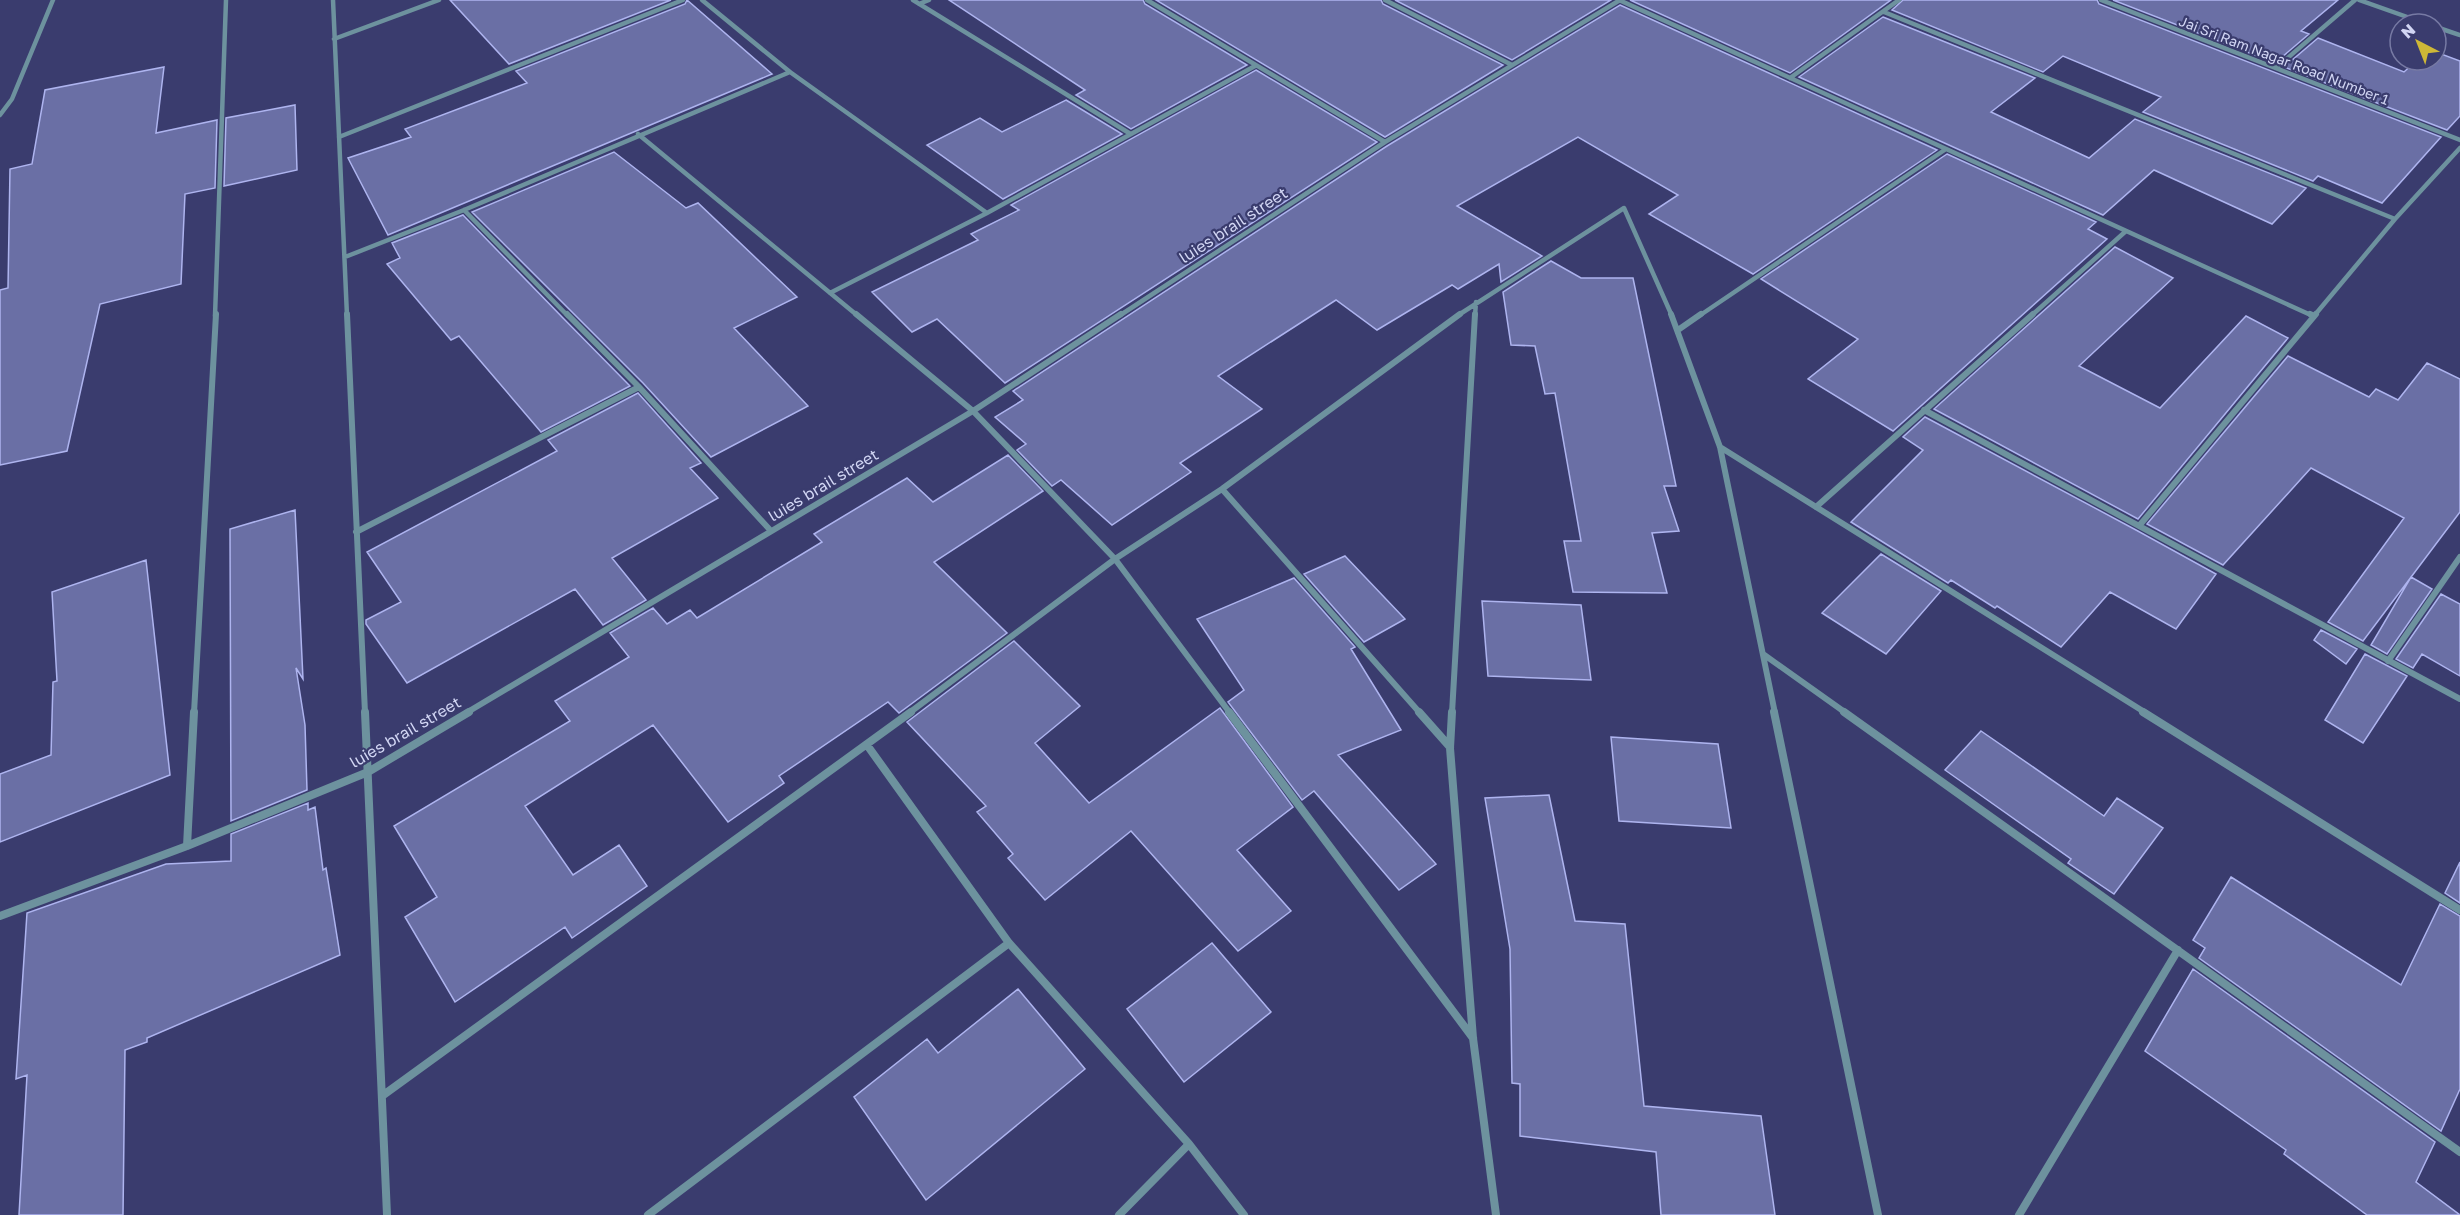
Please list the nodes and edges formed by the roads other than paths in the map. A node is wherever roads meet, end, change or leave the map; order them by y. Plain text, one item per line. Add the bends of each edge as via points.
1 (53, 0) edge
2 (226, 0) edge
3 (333, 0) edge
4 (439, 0) edge
5 (683, 0) edge
6 (702, 0) edge
7 (913, 0) edge
8 (929, 0) edge
9 (1147, 0) edge
10 (1384, 0) edge
11 (1620, 0) edge
12 (1899, 0) edge
13 (2101, 0) edge
14 (2357, 0) edge
15 (919, 4) junction
16 (1884, 12) junction
17 (2392, 12) edge
18 (334, 39) junction
19 (1512, 65) junction
20 (1255, 66) junction
21 (2276, 68) junction
22 (790, 72) junction
23 (1790, 78) junction
24 (0, 115) edge
25 (1129, 133) junction
26 (638, 134) junction
27 (339, 137) junction
28 (2460, 140) edge
29 (1385, 142) junction
30 (2460, 148) edge
31 (1946, 149) junction
32 (464, 210) junction
33 (987, 213) junction
34 (2395, 219) junction
35 (2126, 231) junction
36 (345, 257) junction
37 (830, 293) junction
38 (1476, 302) junction
39 (2314, 316) junction
40 (1678, 330) junction
41 (639, 387) junction
42 (1924, 410) junction
43 (973, 411) junction
44 (1720, 447) junction
45 (1222, 489) junction
46 (1816, 507) junction
47 (2139, 526) junction
48 (771, 531) junction
49 (356, 532) junction
50 (2460, 557) edge
51 (1115, 559) junction
52 (1762, 653) junction
53 (2388, 661) junction
54 (2460, 699) edge
55 (867, 745) junction
56 (1450, 748) junction
57 (368, 772) junction
58 (187, 846) junction
59 (2460, 910) edge
60 (0, 916) edge
61 (1010, 943) junction
62 (2178, 950) junction
63 (1473, 1038) junction
64 (382, 1096) junction
65 (1189, 1144) junction
66 (2460, 1152) edge
67 (387, 1215) edge
68 (648, 1215) edge
69 (1119, 1215) edge
70 (1244, 1215) edge
71 (1496, 1215) edge
72 (1878, 1215) edge
73 (2019, 1215) edge

1 - 24 street via 12,99
2 - 58 street via 218,287
3 - 18 street
4 - 18 street
5 - 27 street
6 - 22 street
7 - 15 street
8 - 15 street
9 - 20 street
10 - 19 street
11 - 19 street, luies brail street
11 - 23 street
12 - 16 street
13 - 21 street, Jai Sri Ram Nagar Road Number 1
14 - 17 street
14 - 21 street
15 - 25 street
16 - 23 street
16 - 34 street
18 - 27 street
19 - 29 street, luies brail street
20 - 25 street
20 - 29 street
21 - 28 street, Jai Sri Ram Nagar Road Number 1
22 - 26 street
22 - 33 street
23 - 31 street
25 - 33 street
26 - 32 street
26 - 37 street
27 - 36 street
29 - 43 street, luies brail street
30 - 34 street
31 - 35 street
31 - 40 street
32 - 36 street
32 - 41 street
33 - 37 street
34 - 39 street
35 - 39 street
35 - 42 street
36 - 49 street
37 - 43 street
38 - 40 street via 1624,208
38 - 45 street
38 - 56 street
39 - 47 street
40 - 44 street
41 - 48 street
41 - 49 street
42 - 46 street
42 - 47 street
43 - 48 street, luies brail street
43 - 51 street
44 - 46 street
44 - 52 street
45 - 51 street
45 - 56 street
46 - 59 street
47 - 53 street
48 - 57 street, luies brail street
49 - 57 street
50 - 53 street
51 - 55 street
51 - 63 street
52 - 62 street
52 - 72 street
53 - 54 street
55 - 61 street
55 - 64 street
56 - 63 street
57 - 58 street, luies brail street
57 - 64 street
58 - 60 street, luies brail street
61 - 65 street
61 - 68 street
62 - 66 street
62 - 73 street
63 - 71 street
64 - 67 street
65 - 69 street
65 - 70 street

